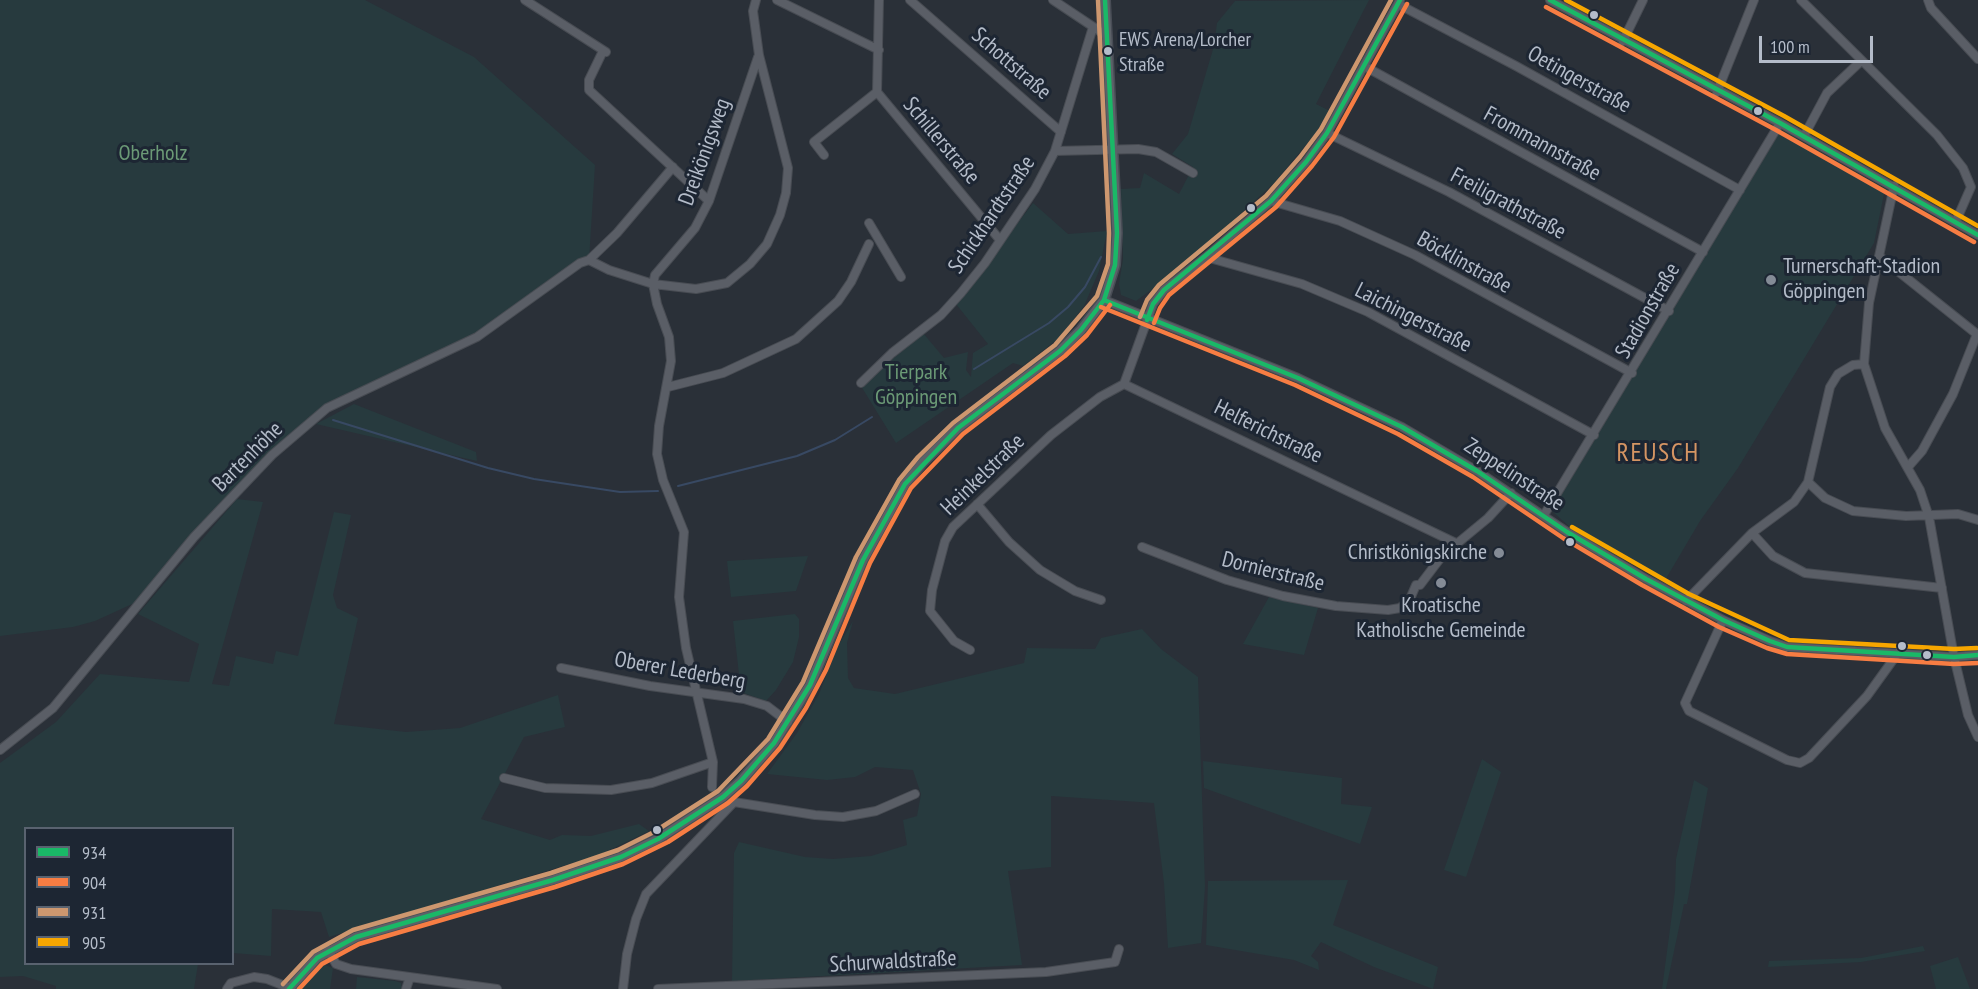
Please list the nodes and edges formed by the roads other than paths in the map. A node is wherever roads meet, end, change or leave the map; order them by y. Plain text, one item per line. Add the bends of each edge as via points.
1 (525, 0) edge
2 (756, 0) edge
3 (777, 0) edge
4 (879, 0) edge
5 (910, 0) edge
6 (1053, 0) edge
7 (1105, 0) edge
8 (1550, 0) edge
9 (1643, 0) edge
10 (1754, 0) edge
11 (1801, 0) edge
12 (1922, 0) edge
13 (1928, 0) edge
14 (1399, 2) edge
15 (1931, 9) junction
16 (1093, 27) junction
17 (1107, 36) junction
18 (1623, 40) junction
19 (879, 50) junction
20 (759, 55) junction
21 (1978, 59) edge
22 (1861, 62) junction
23 (1365, 66) junction
24 (878, 92) junction
25 (1717, 92) junction
26 (1780, 123) junction
27 (1061, 132) junction
28 (1327, 133) junction
29 (1804, 136) junction
30 (1112, 150) junction
31 (1055, 151) junction
32 (824, 155) dead end
33 (673, 166) junction
34 (1193, 173) dead end
35 (1894, 186) junction
36 (1740, 190) junction
37 (710, 201) junction
38 (1271, 201) junction
39 (1956, 221) junction
40 (869, 223) dead end
41 (1978, 235) edge
42 (1000, 240) junction
43 (869, 244) dead end
44 (1703, 252) junction
45 (1879, 256) junction
46 (1206, 257) junction
47 (585, 261) junction
48 (901, 277) dead end
49 (653, 284) junction
50 (1104, 300) junction
51 (1669, 310) junction
52 (1147, 320) junction
53 (1977, 334) edge
54 (1864, 364) junction
55 (1632, 374) junction
56 (861, 383) dead end
57 (1124, 384) junction
58 (668, 387) junction
59 (1594, 435) junction
60 (1908, 467) junction
61 (1808, 482) junction
62 (1511, 493) junction
63 (977, 504) junction
64 (1544, 515) junction
65 (1929, 517) junction
66 (1978, 520) edge
67 (1752, 533) junction
68 (1458, 544) junction
69 (1142, 547) dead end
70 (1941, 588) junction
71 (1101, 600) dead end
72 (1686, 601) junction
73 (1723, 620) junction
74 (970, 650) dead end
75 (1898, 653) junction
76 (1978, 655) edge
77 (1953, 657) junction
78 (561, 668) dead end
79 (696, 691) junction
80 (788, 722) junction
81 (1978, 737) edge
82 (0, 750) edge
83 (713, 762) junction
84 (504, 778) dead end
85 (712, 787) dead end
86 (915, 794) dead end
87 (1119, 949) dead end
88 (328, 950) junction
89 (410, 977) junction
90 (290, 988) edge
91 (227, 989) edge
92 (406, 989) edge
93 (497, 989) edge
94 (622, 989) edge
95 (658, 989) edge

1 - 33 street via 605,52 588,80 589,90
2 - 20 street via 753,11
3 - 19 street
4 - 19 street, Schillerstraße
5 - 27 street, Schottstraße
6 - 16 street
7 - 17 main road
8 - 18 street
9 - 18 street
10 - 25 street
11 - 22 street
12 - 15 street
13 - 15 street
14 - 23 street
14 - 36 street, Oetingerstraße
15 - 21 street
16 - 17 street
16 - 27 street, Schickhardtstraße
17 - 30 main road
18 - 25 street
19 - 24 street, Schillerstraße
20 - 37 street, Dreikönigsweg
20 - 49 street via 788,168 786,193 767,244 727,283 696,289
22 - 29 street via 1827,93
22 - 39 street via 1937,135 1963,168 1971,187
23 - 28 street
23 - 44 street, Frommannstraße
24 - 32 street, Schillerstraße via 814,142
24 - 42 street, Schillerstraße
25 - 26 street
26 - 29 street
26 - 36 street, Stadionstraße
27 - 31 street, Schickhardtstraße
28 - 38 street
28 - 51 street, Freiligrathstraße via 1449,192
29 - 35 street
30 - 31 street
30 - 34 street via 1156,152
30 - 50 main road via 1117,233 1115,266
31 - 42 street, Schickhardtstraße
33 - 37 street
33 - 47 street, Bartenhöhe via 617,233
35 - 39 street
35 - 45 street
36 - 44 street, Stadionstraße
37 - 49 street, Dreikönigsweg
38 - 46 street
38 - 55 street, Böcklinstraße via 1340,221 1415,255
39 - 41 street
40 - 48 street
42 - 56 street, Schickhardtstraße via 986,263 941,315
43 - 58 street via 838,301 796,339 723,374
44 - 51 street, Stadionstraße
45 - 53 street
45 - 54 street via 1869,303
46 - 52 street via 1164,290
46 - 59 street, Laichingerstraße via 1302,284 1368,312
47 - 49 street
47 - 82 street, Bartenhöhe via 477,337 327,408 272,455 194,537 53,708
49 - 58 street via 669,337
50 - 52 street, Zeppelinstraße
50 - 80 main road via 1060,351 958,428 905,484 863,560 819,667
51 - 55 street, Stadionstraße
52 - 57 street
52 - 62 street, Zeppelinstraße via 1337,394 1402,427
53 - 60 street via 1953,394 1922,451
54 - 60 street via 1886,428
54 - 61 street via 1853,365 1838,374 1830,387
55 - 59 street, Stadionstraße
57 - 63 street, Heinkelstraße via 1100,397 1051,435
57 - 68 street, Helferichstraße
58 - 79 street via 657,454 684,532 679,597
59 - 64 street, Stadionstraße
60 - 65 street
61 - 65 street via 1825,498 1853,511
61 - 67 street via 1794,502
62 - 64 street, Zeppelinstraße
62 - 68 street
63 - 71 street via 1009,542 1040,570 1075,591
63 - 74 street, Heinkelstraße via 953,527 945,541 930,610 954,640
64 - 72 street, Zeppelinstraße
65 - 66 street via 1958,514
65 - 70 street
67 - 70 street via 1773,556 1805,573
67 - 72 street
68 - 69 street, Dornierstraße via 1416,585 1410,599 1400,608 1388,610 1283,596 1227,580
70 - 77 street
72 - 73 street, Zeppelinstraße
73 - 75 street, Zeppelinstraße via 1787,647
73 - 75 street via 1686,703 1689,711 1800,763 1867,696
75 - 77 street, Zeppelinstraße
76 - 77 street, Zeppelinstraße
77 - 81 street
78 - 79 street, Oberer Lederberg
79 - 80 street, Oberer Lederberg via 767,705
79 - 83 street
80 - 88 main road via 741,781 723,797 640,848 553,880 356,937
83 - 84 street via 652,783 611,790 545,788
83 - 85 street
86 - 94 street via 876,811 843,817 734,802 646,894 632,935
87 - 95 street, Schurwaldstraße via 1115,962 1046,972
88 - 89 street via 342,967
88 - 90 main road via 305,968
89 - 92 street
89 - 93 street
90 - 91 street via 254,977 231,983

